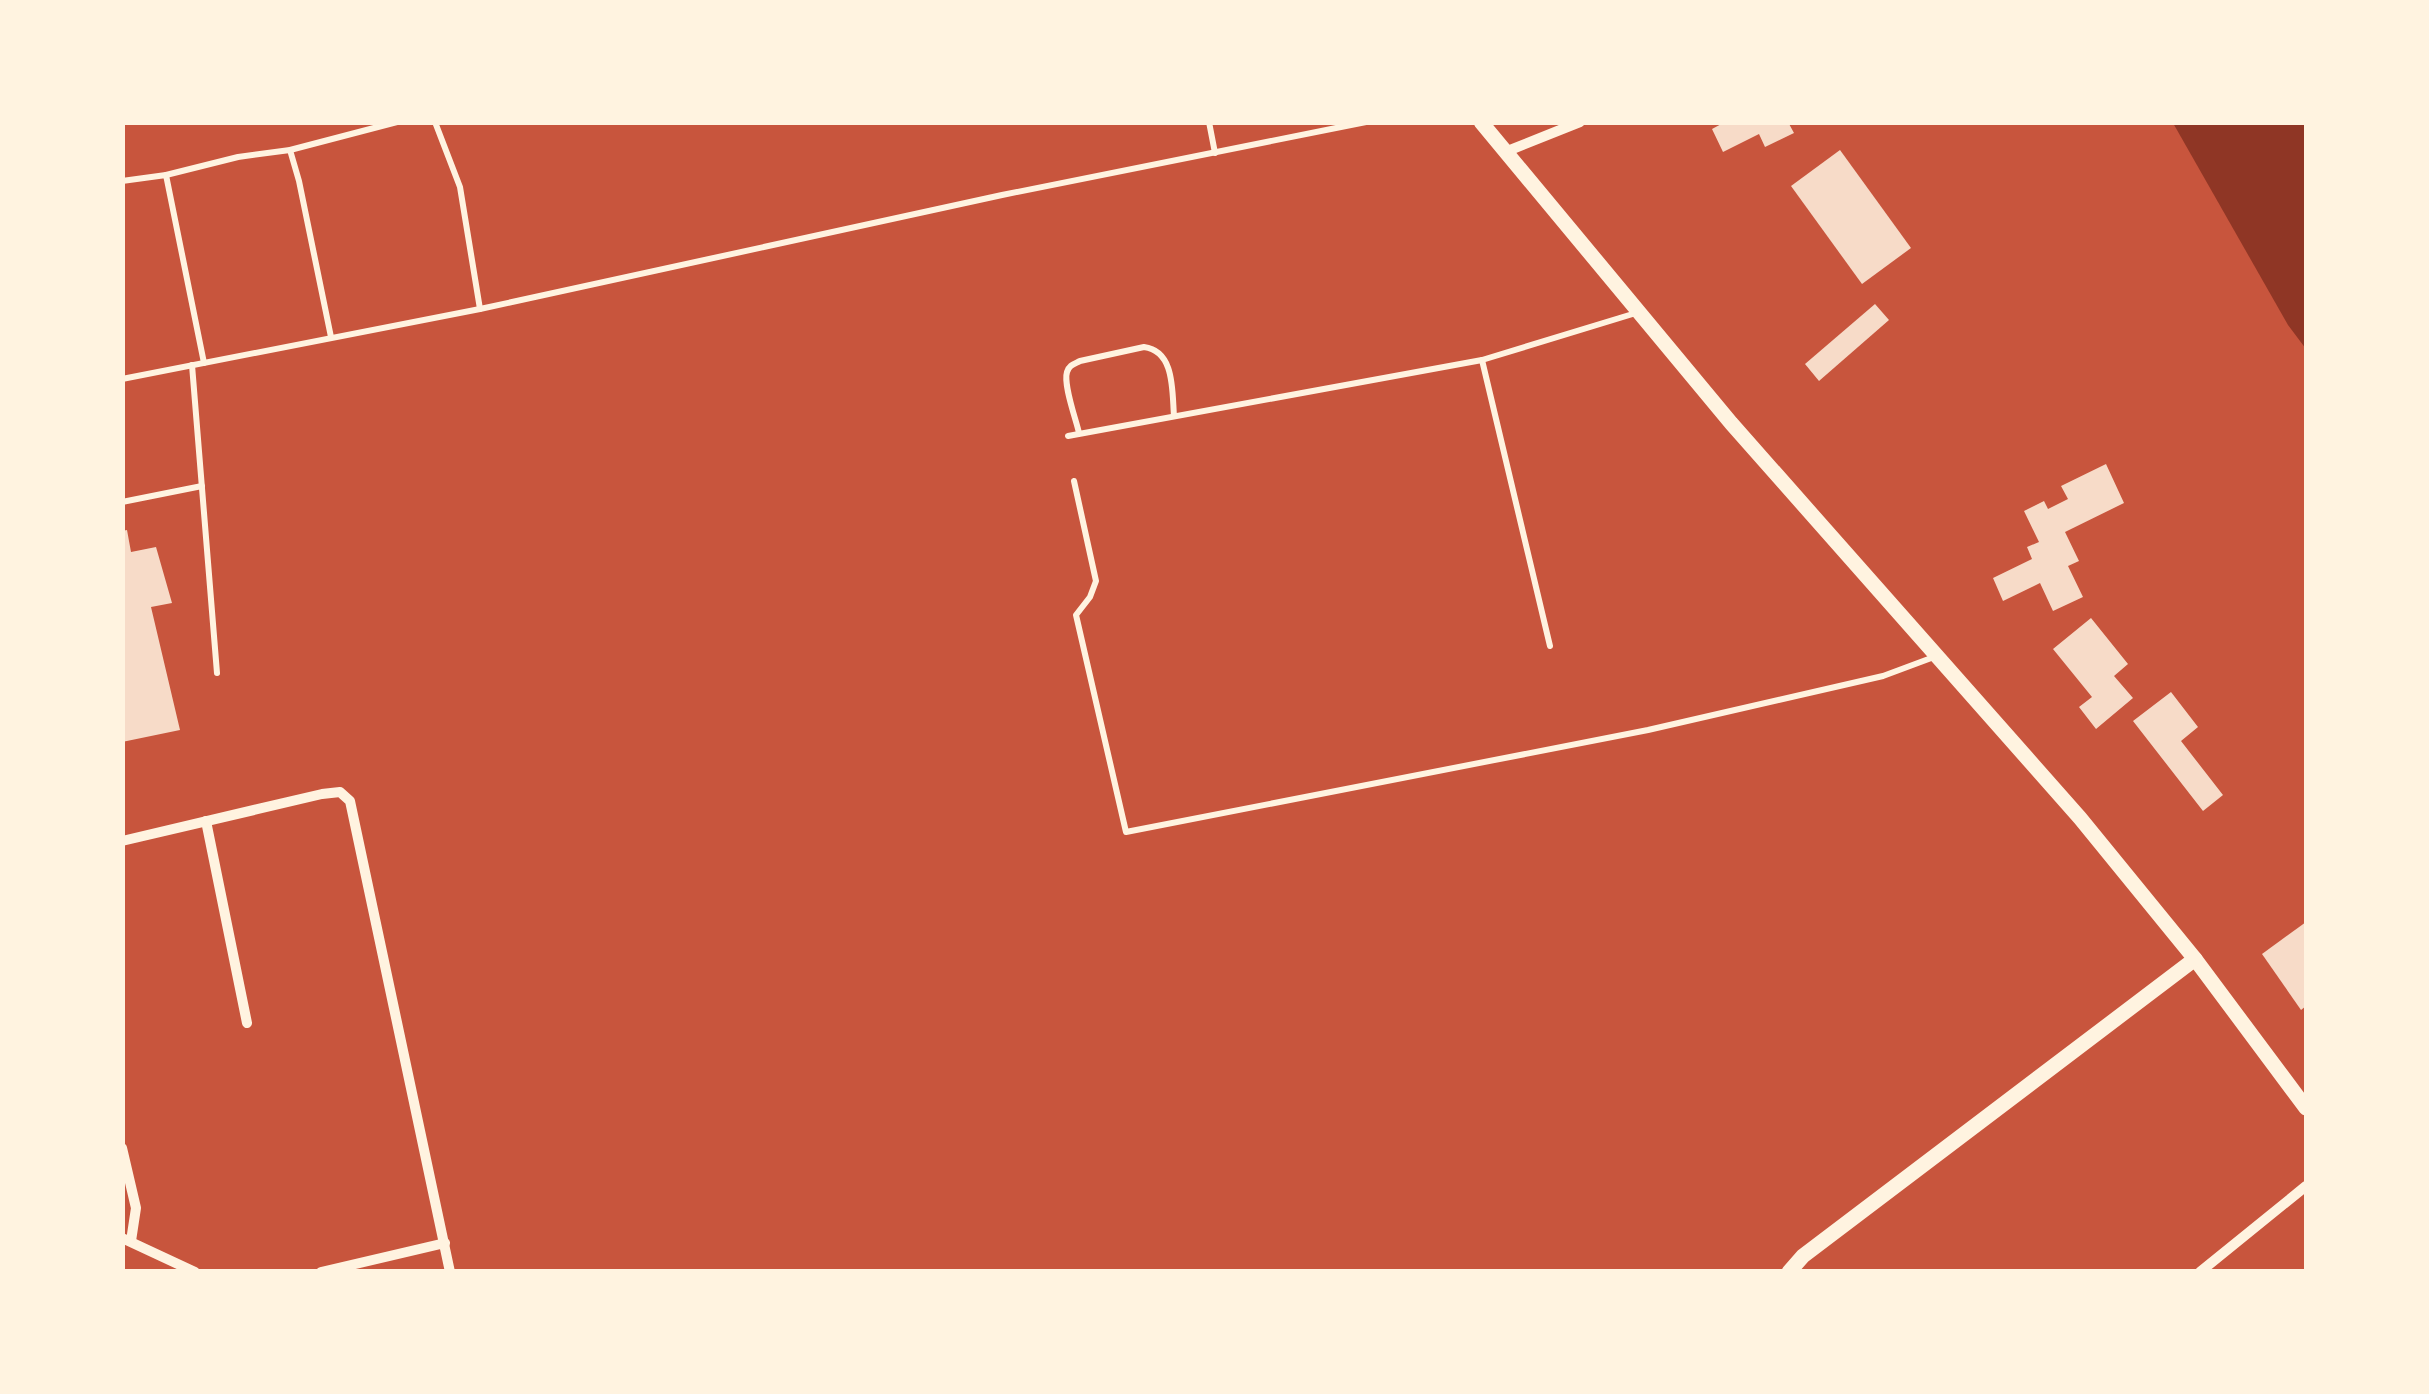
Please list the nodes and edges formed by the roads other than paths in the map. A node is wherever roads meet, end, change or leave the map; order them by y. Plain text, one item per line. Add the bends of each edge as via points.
1 (397, 122) edge
2 (435, 122) edge
3 (1209, 122) edge
4 (1366, 122) edge
5 (1481, 122) edge
6 (1580, 122) edge
7 (290, 150) junction
8 (1505, 152) junction
9 (1215, 153) junction
10 (166, 174) junction
11 (122, 181) edge
12 (480, 309) junction
13 (1638, 312) junction
14 (331, 337) junction
15 (1482, 360) junction
16 (204, 363) junction
17 (192, 365) junction
18 (122, 379) edge
19 (1174, 416) junction
20 (1079, 433) junction
21 (1068, 436) dead end
22 (1074, 482) dead end
23 (202, 486) junction
24 (122, 502) edge
25 (1550, 646) dead end
26 (1935, 656) junction
27 (217, 673) dead end
28 (206, 821) junction
29 (122, 841) edge
30 (2196, 959) junction
31 (247, 1023) dead end
32 (2306, 1108) edge
33 (122, 1148) edge
34 (2306, 1186) edge
35 (127, 1240) edge
36 (445, 1244) junction
37 (194, 1272) edge
38 (321, 1272) edge
39 (450, 1272) edge
40 (1789, 1272) edge
41 (2200, 1272) edge

1 - 7 lane
2 - 12 lane via 460,188
3 - 9 lane
4 - 9 lane
5 - 8 street
6 - 8 street
7 - 10 lane
7 - 14 lane
8 - 13 street
9 - 12 lane
10 - 11 lane
10 - 16 lane
12 - 14 lane
13 - 15 lane
13 - 26 street
14 - 16 lane
15 - 19 lane
15 - 25 lane
16 - 17 lane
17 - 18 lane
17 - 23 lane
19 - 20 lane
19 - 20 lane via 1165,358 1144,347 1071,366 1067,384
20 - 21 lane
22 - 26 lane via 1096,582 1076,615 1126,832 1648,730 1883,676
23 - 24 lane
23 - 27 lane
26 - 30 street
28 - 29 street
28 - 31 street
28 - 36 street via 322,794 340,792 350,801
30 - 32 street
30 - 40 street
33 - 35 street via 136,1208
34 - 41 street
35 - 37 street
36 - 38 street
36 - 39 street

